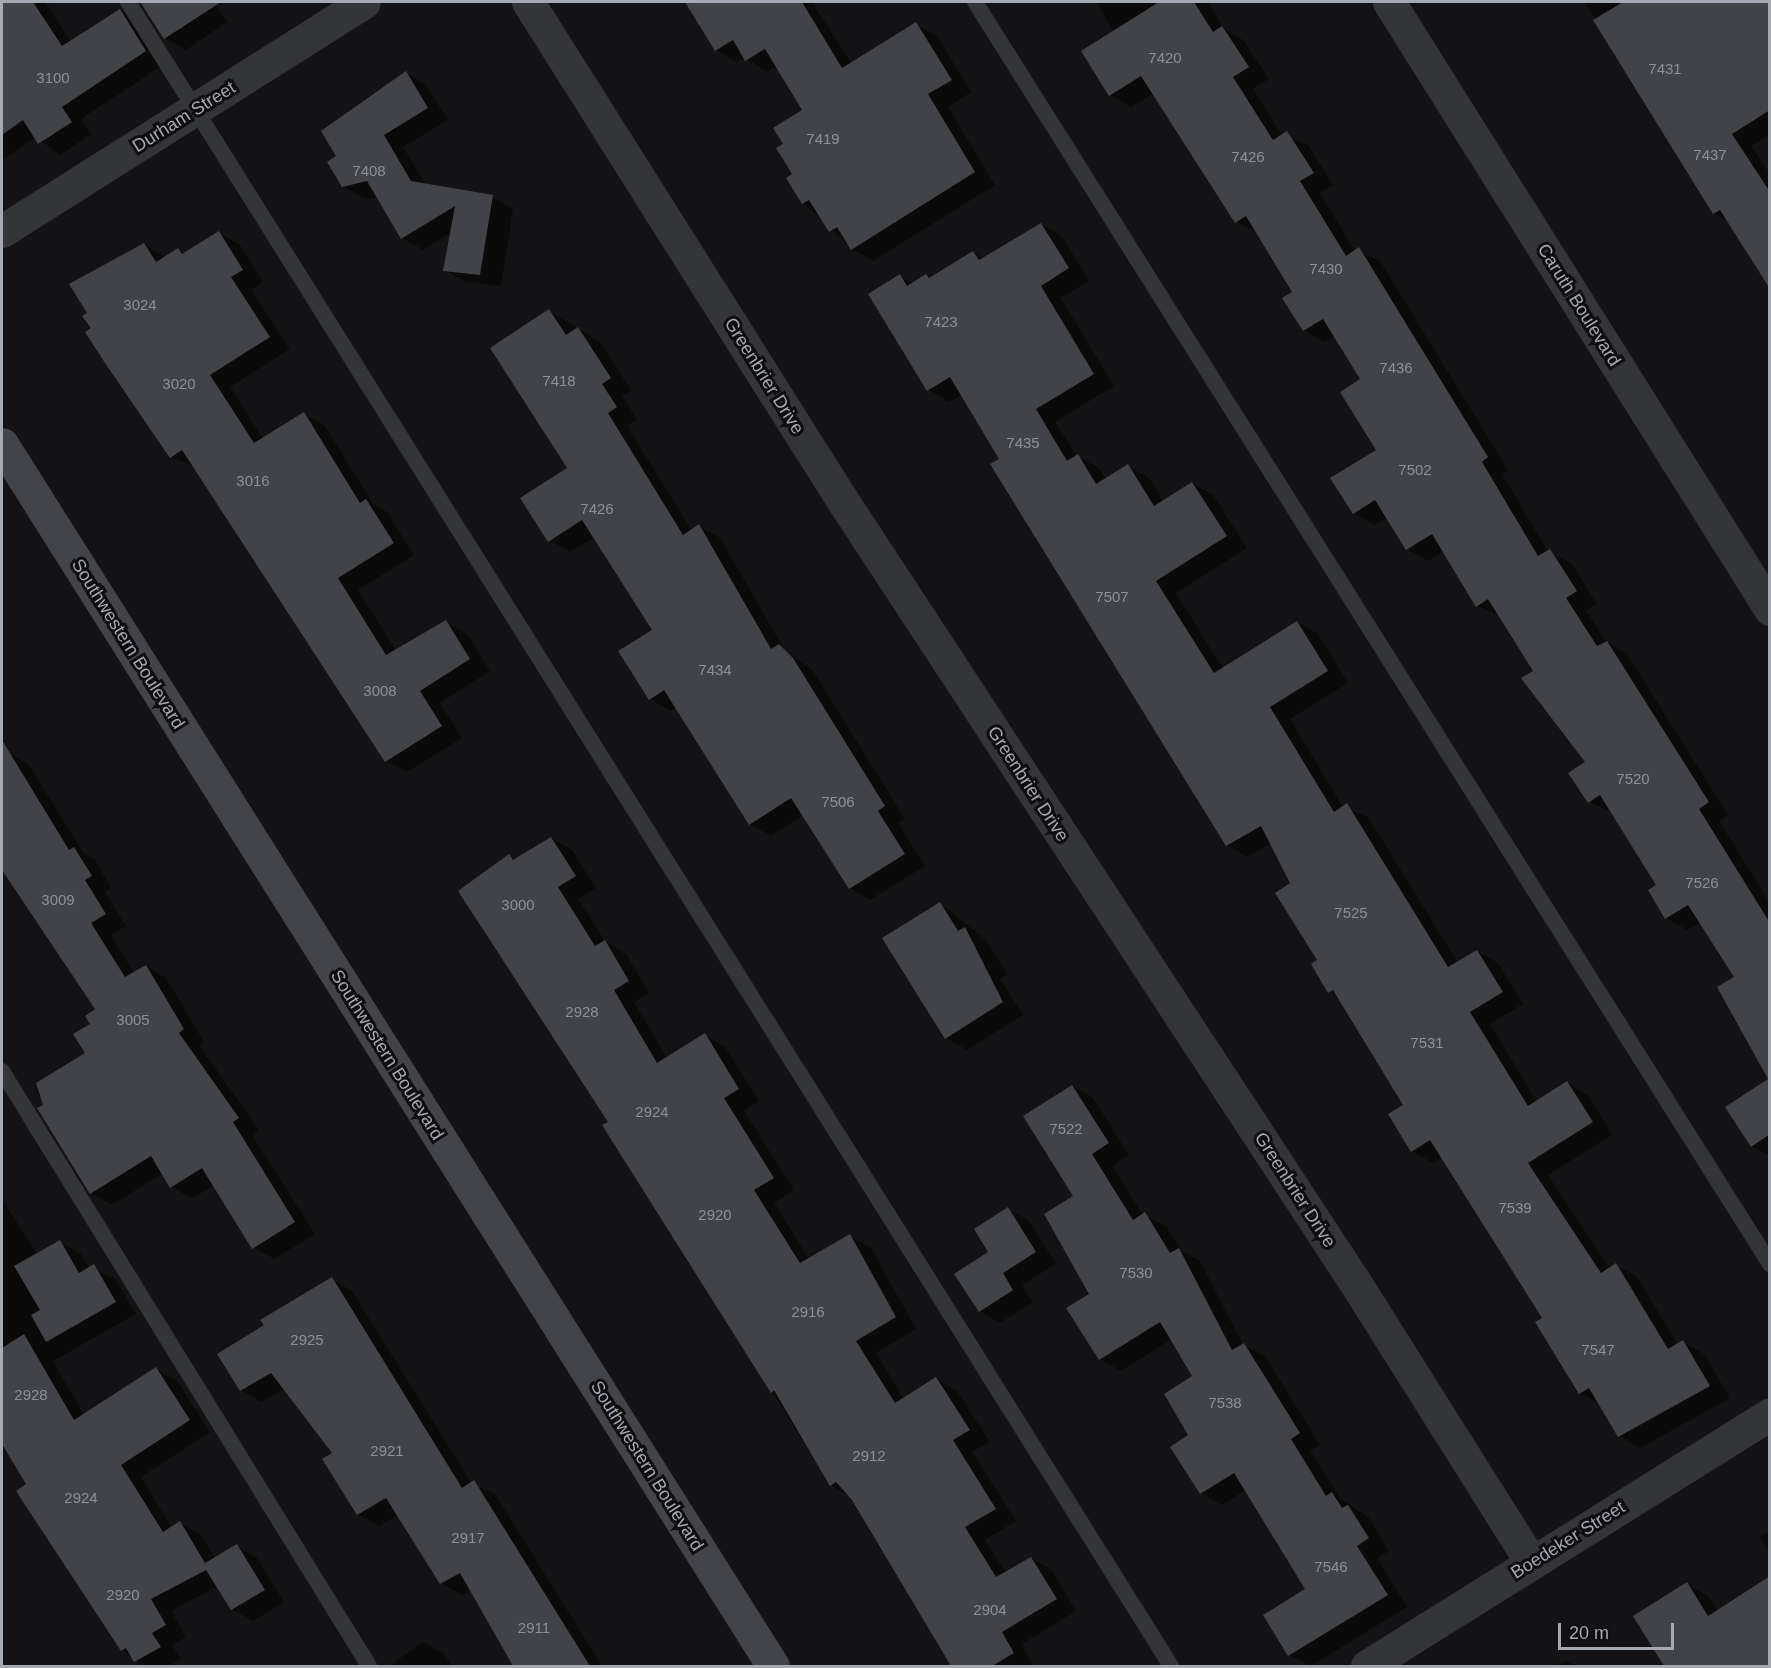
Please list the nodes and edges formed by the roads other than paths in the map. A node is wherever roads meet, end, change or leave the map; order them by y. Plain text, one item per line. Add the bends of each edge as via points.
1 (128, 2) edge
2 (364, 2) edge
3 (528, 2) edge
4 (975, 2) edge
5 (1389, 2) edge
6 (198, 109) junction
7 (2, 231) edge
8 (2, 444) edge
9 (1770, 609) edge
10 (2, 1071) edge
11 (1770, 1264) edge
12 (1770, 1414) edge
13 (1532, 1563) junction
14 (369, 1666) edge
15 (773, 1666) edge
16 (1171, 1666) edge
17 (1367, 1666) edge

1 - 6 lane
2 - 6 street, Durham Street
3 - 13 street, Greenbrier Drive via 841,498 1358,1287
4 - 11 lane
5 - 9 street, Caruth Boulevard
6 - 7 street, Durham Street
6 - 16 lane
8 - 15 street, Southwestern Boulevard
10 - 14 lane
12 - 13 street, Boedeker Street
13 - 17 street, Boedeker Street

